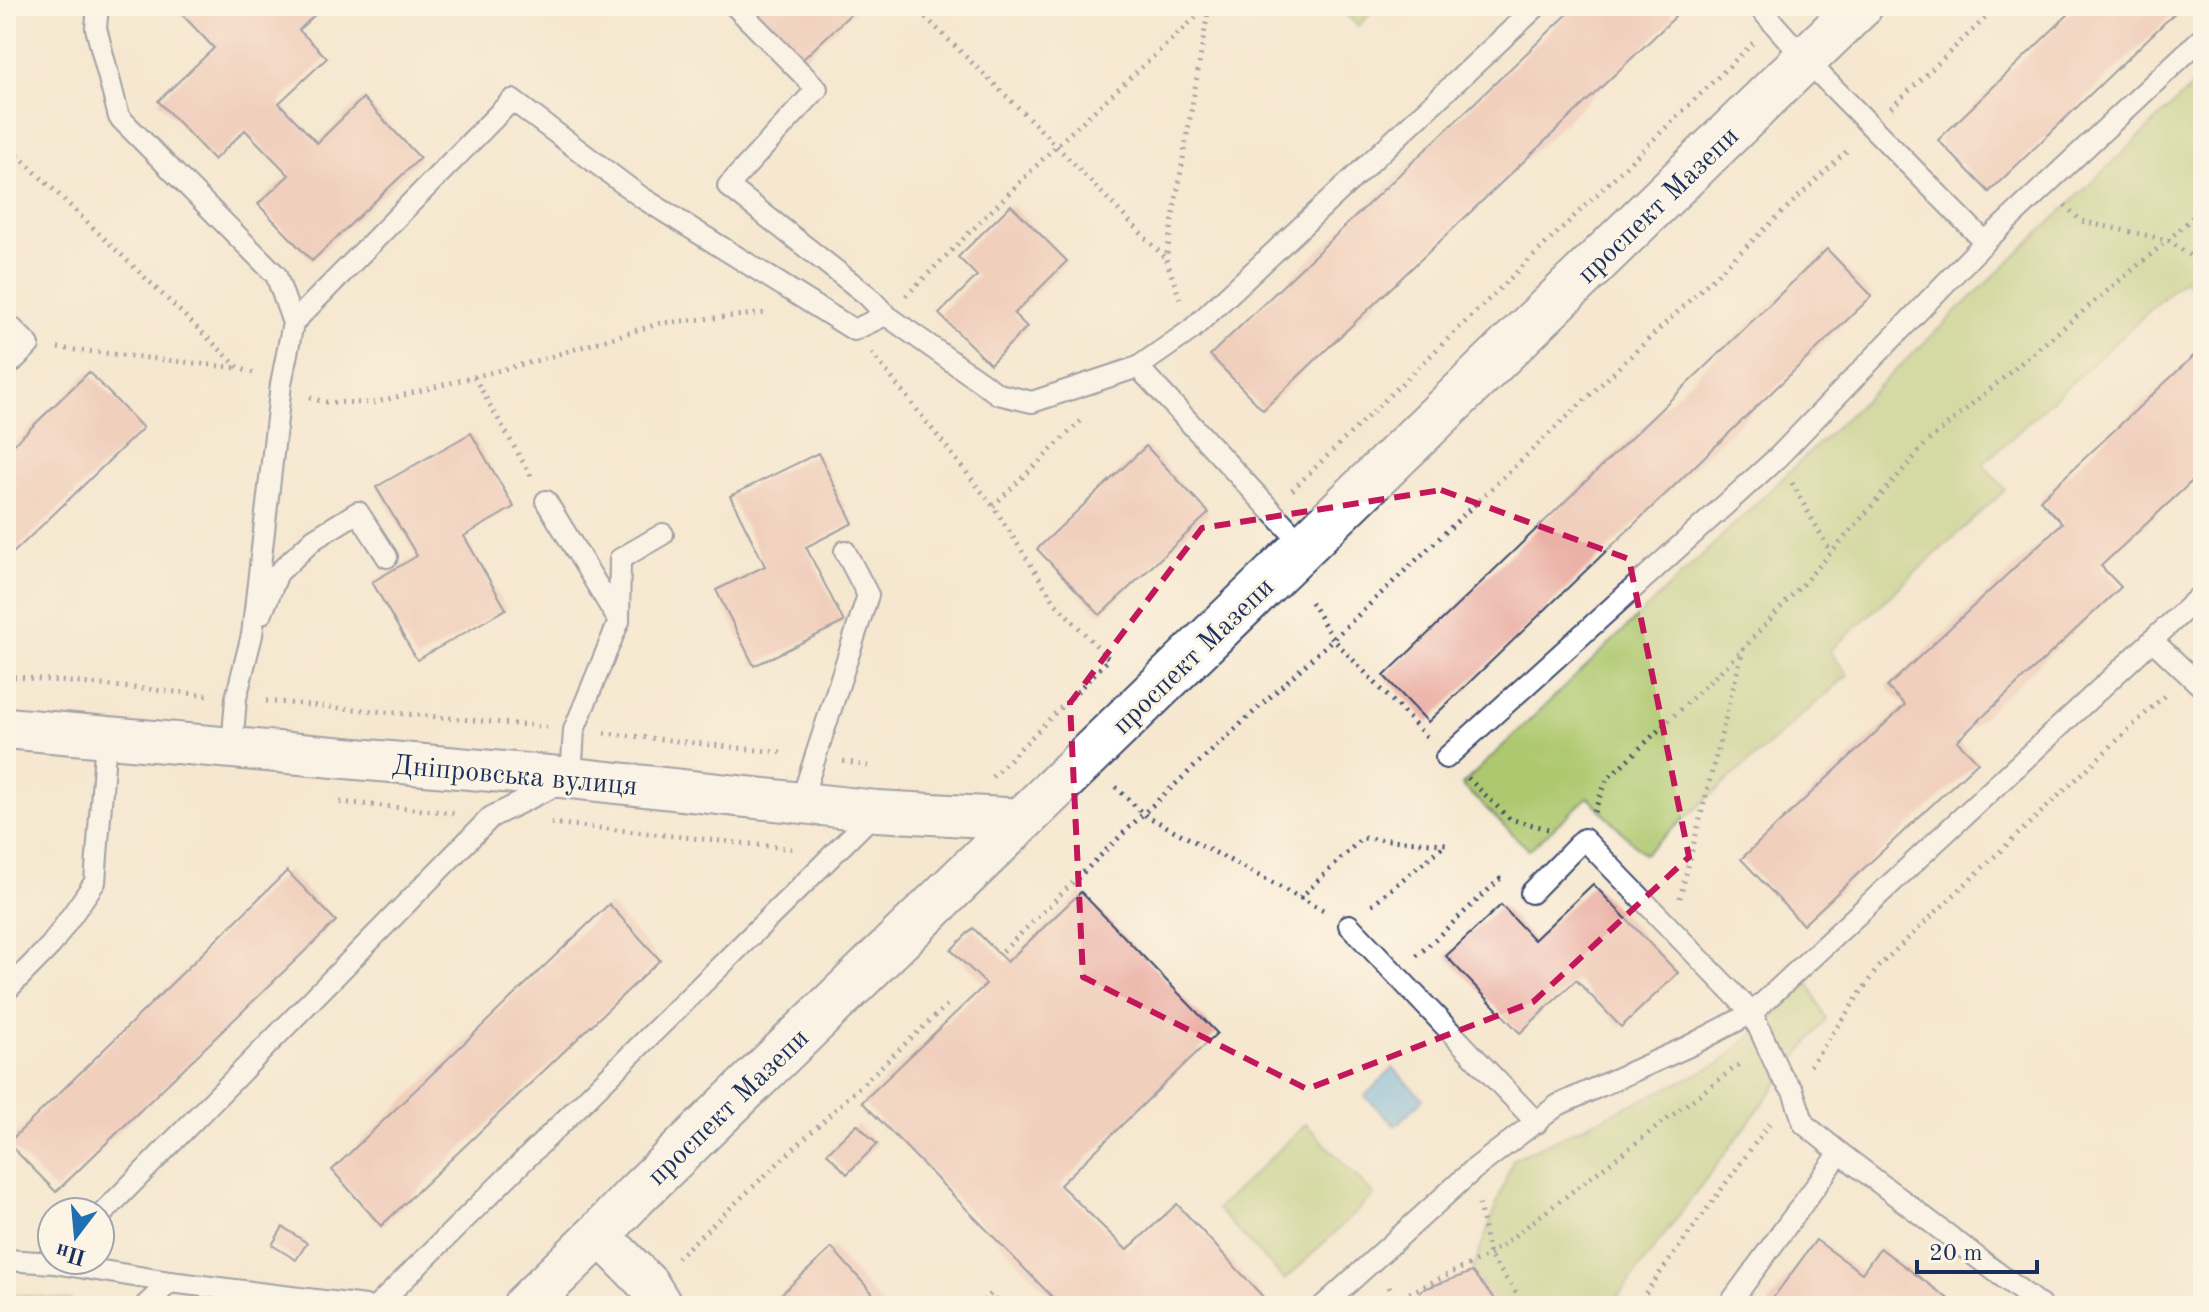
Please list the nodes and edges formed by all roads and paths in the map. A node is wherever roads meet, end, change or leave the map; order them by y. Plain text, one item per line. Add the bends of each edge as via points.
1 (98, 6) edge
2 (735, 6) edge
3 (914, 6) edge
4 (1209, 6) edge
5 (1537, 6) edge
6 (1758, 6) edge
7 (1860, 6) edge
8 (1998, 6) edge
9 (1773, 24) junction
10 (2203, 37) edge
11 (1805, 59) junction
12 (1872, 126) junction
13 (6, 144) edge
14 (1056, 146) junction
15 (2203, 208) edge
16 (2081, 221) dead end
17 (2168, 240) junction
18 (1985, 242) junction
19 (1166, 259) junction
20 (2203, 265) edge
21 (886, 315) junction
22 (779, 316) dead end
23 (6, 322) edge
24 (293, 323) junction
25 (854, 330) junction
26 (1191, 330) junction
27 (29, 345) junction
28 (1138, 367) junction
29 (6, 368) edge
30 (239, 368) junction
31 (474, 377) junction
32 (281, 384) junction
33 (1778, 457) junction
34 (546, 501) joint
35 (993, 506) junction
36 (1271, 511) junction
37 (663, 534) dead end
38 (1304, 546) junction
39 (845, 551) dead end
40 (1831, 553) junction
41 (387, 557) dead end
42 (2203, 593) edge
43 (1311, 602) dead end
44 (619, 621) junction
45 (252, 635) junction
46 (1333, 639) junction
47 (2152, 640) junction
48 (1743, 649) junction
49 (2187, 673) junction
50 (6, 676) edge
51 (2203, 688) edge
52 (236, 698) junction
53 (6, 728) edge
54 (574, 730) junction
55 (106, 738) junction
56 (232, 748) junction
57 (815, 756) junction
58 (1446, 758) junction
59 (876, 768) dead end
60 (571, 778) junction
61 (991, 778) dead end
62 (1115, 786) dead end
63 (335, 801) dead end
64 (800, 804) junction
65 (877, 811) junction
66 (1143, 814) junction
67 (491, 817) junction
68 (1023, 819) junction
69 (1510, 819) dead end
70 (1584, 839) junction
71 (837, 853) junction
72 (1531, 893) joint
73 (1300, 898) junction
74 (1349, 925) junction
75 (1672, 930) junction
76 (1003, 951) dead end
77 (1408, 965) dead end
78 (6, 991) edge
79 (951, 1001) dead end
80 (1752, 1013) junction
81 (1766, 1044) junction
82 (1793, 1091) junction
83 (1537, 1123) junction
84 (1840, 1153) junction
85 (1473, 1170) junction
86 (116, 1200) edge
87 (599, 1234) junction
88 (1489, 1255) junction
89 (6, 1260) edge
90 (36, 1261) edge
91 (116, 1273) edge
92 (170, 1282) junction
93 (656, 1295) edge
94 (1395, 1300) dead end
95 (145, 1306) edge
96 (365, 1306) edge
97 (377, 1306) edge
98 (525, 1306) edge
99 (977, 1306) edge
100 (1001, 1306) edge
101 (1323, 1306) edge
102 (1526, 1306) edge
103 (1636, 1306) edge
104 (1728, 1306) edge
105 (2041, 1306) edge

1 - 24 lane via 96,28 119,117 276,275
2 - 21 lane via 817,89 728,186
3 - 14 path
4 - 14 path
4 - 19 path
5 - 26 lane
6 - 9 lane
7 - 11 street, проспект Мазепи
8 - 12 path
9 - 11 lane
9 - 36 path
10 - 18 lane
11 - 12 lane
11 - 38 street, проспект Мазепи
12 - 18 lane
12 - 46 path
13 - 30 path
14 - 19 path
14 - 21 path
15 - 17 path
16 - 17 path
17 - 20 path
17 - 40 path via 1928,441
18 - 33 lane
19 - 26 path
21 - 25 lane
21 - 28 lane via 998,394 1032,402
22 - 31 path via 661,323
23 - 27 lane
24 - 25 lane via 512,100 641,197
24 - 32 lane
25 - 35 path
26 - 28 lane
27 - 29 lane
27 - 30 path
28 - 35 path
28 - 36 lane
30 - 32 path
31 - 32 path via 373,403 323,402
31 - 34 path
32 - 45 lane
33 - 40 path
33 - 58 lane
34 - 44 lane
35 - 61 path via 1056,604 1109,659
36 - 38 lane
37 - 44 lane via 620,559
38 - 68 street, проспект Мазепи
39 - 57 lane via 868,595
40 - 48 path
41 - 45 lane via 358,512 314,539 278,573
42 - 47 lane
43 - 46 path
44 - 54 lane
45 - 52 lane
46 - 58 path
46 - 66 path
47 - 49 lane
47 - 80 lane
48 - 70 path via 1607,779
48 - 75 path
49 - 51 lane
49 - 82 path via 1879,966
50 - 52 path
52 - 54 path
52 - 56 lane
53 - 55 street, Дніпровська вулиця
54 - 57 path
54 - 60 lane
55 - 56 street, Дніпровська вулиця
55 - 78 lane via 95,882 51,945
56 - 60 street, Дніпровська вулиця
57 - 59 path
57 - 64 lane
58 - 69 path
60 - 64 street, Дніпровська вулиця
60 - 67 lane
62 - 66 path
63 - 67 path
64 - 65 street, Дніпровська вулиця
65 - 68 street, Дніпровська вулиця
65 - 71 lane
66 - 73 path
66 - 76 path
67 - 71 path
67 - 86 lane
68 - 87 street, проспект Мазепи
70 - 72 lane
70 - 75 lane
71 - 97 lane
72 - 77 path via 1500,879
73 - 74 path
73 - 74 path via 1362,838 1446,844
74 - 83 lane
75 - 80 lane
79 - 93 path
80 - 81 lane
80 - 83 lane via 1558,1105
81 - 82 lane
81 - 88 path
82 - 84 lane via 1804,1124
82 - 103 path
83 - 85 lane
84 - 104 lane
84 - 105 lane
85 - 88 path
85 - 101 lane
87 - 93 street
87 - 98 street, проспект Мазепи
88 - 94 path
88 - 102 path
89 - 90 lane
91 - 92 lane
92 - 95 lane
92 - 96 lane
99 - 100 path via 991,1294

